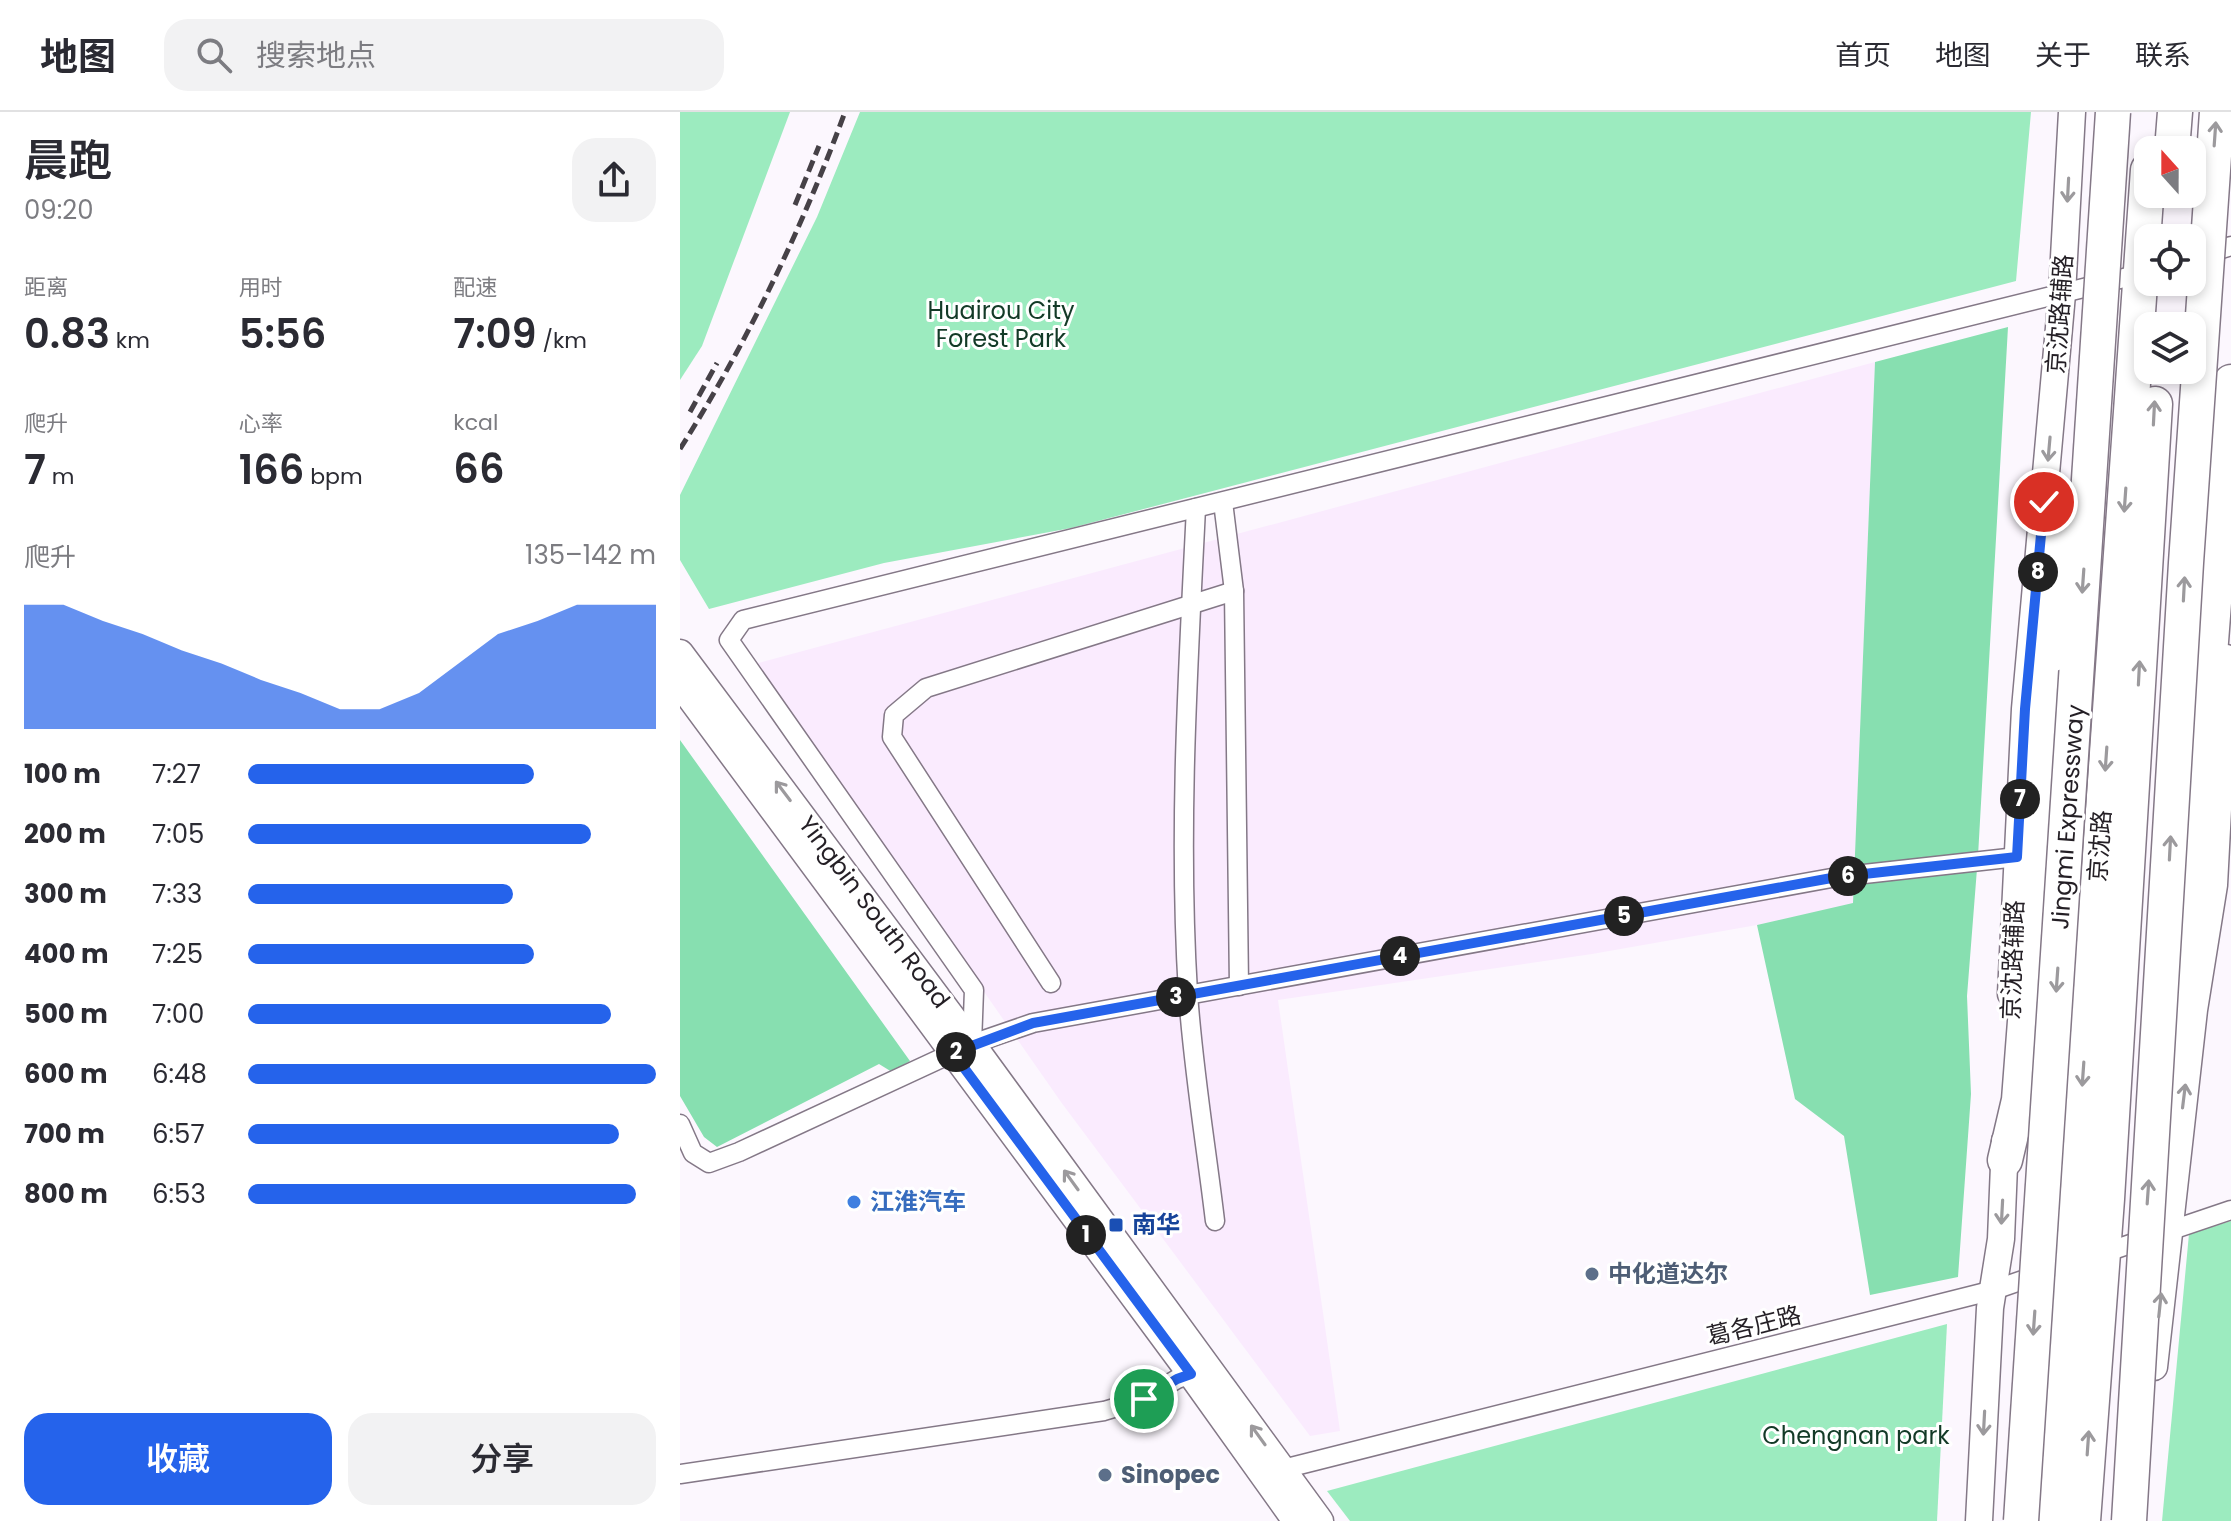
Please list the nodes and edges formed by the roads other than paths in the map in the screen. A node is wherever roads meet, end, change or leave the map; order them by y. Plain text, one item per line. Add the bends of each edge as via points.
1 (2072, 112) edge
2 (2091, 112) edge
3 (2113, 112) edge
4 (2152, 112) edge
5 (2175, 112) edge
6 (2217, 112) edge
7 (2150, 136) edge
8 (2173, 136) edge
9 (2231, 246) edge
10 (2206, 254) edge
11 (2134, 279) edge
12 (2062, 294) junction
13 (2148, 296) edge
14 (2231, 382) edge
15 (2156, 384) edge
16 (1223, 502) junction
17 (1196, 508) junction
18 (2231, 559) edge
19 (1234, 591) junction
20 (1191, 603) junction
21 (680, 653) edge
22 (680, 684) edge
23 (2017, 857) junction
24 (1051, 983) dead end
25 (1239, 986) junction
26 (1188, 995) junction
27 (2022, 1041) junction
28 (963, 1048) junction
29 (680, 1124) edge
30 (2078, 1143) junction
31 (2005, 1160) junction
32 (2107, 1199) junction
33 (2231, 1210) edge
34 (1215, 1221) dead end
35 (2168, 1229) junction
36 (2085, 1259) junction
37 (1994, 1290) junction
38 (1191, 1374) junction
39 (1283, 1469) junction
40 (680, 1474) edge
41 (1296, 1521) edge
42 (1320, 1521) edge
43 (1979, 1521) edge
44 (2021, 1521) edge
45 (2053, 1521) edge
46 (2083, 1521) edge
47 (2132, 1521) edge

1 -> 12 street, 京沈路辅路
2 - 27 highway, bridge
3 -> 44 highway, Jingmi Expressway, bridge
4 - 7 highway
5 - 8 highway
47 -> 6 highway, bridge
9 - 10 street
11 - 12 street
12 - 16 street
12 -> 23 street, 京沈路辅路
13 -> 30 highway, 京沈路
14 - 32 highway via 2177,1016 2167,1058 2128,1137
32 -> 15 highway, 京沈路
16 - 17 street
16 - 19 street
17 - 20 street
17 - 28 street via 743,620 729,640 974,990
35 -> 18 street via 2214,885
19 - 20 street
19 - 25 street
20 - 24 street via 926,688 894,715 892,737
20 - 26 street via 1184,884
28 -> 21 street, Yingbin South Road
22 - 28 street, Yingbin South Road
23 - 25 street via 1837,877
23 - 31 street, 京沈路辅路
25 - 26 street
26 - 28 street via 1033,1023
26 - 34 street
27 - 30 highway
27 - 31 highway via 2019,1100
28 - 29 street via 709,1163 693,1153
28 - 38 street, Yingbin South Road
39 -> 28 street, Yingbin South Road
30 - 36 highway, 京沈路
31 -> 37 street, 京沈路辅路
32 - 36 highway, 京沈路
33 - 35 street, 葛各庄路
35 - 36 street, 葛各庄路
47 -> 35 street via 2140,1498
36 - 37 street, 葛各庄路
36 - 45 highway, 京沈路
46 -> 36 highway, 京沈路
37 - 39 street, 葛各庄路
37 -> 43 street, 京沈路辅路
38 - 40 street via 1144,1399 1104,1411
38 - 41 street, Yingbin South Road
39 - 42 street, Yingbin South Road

